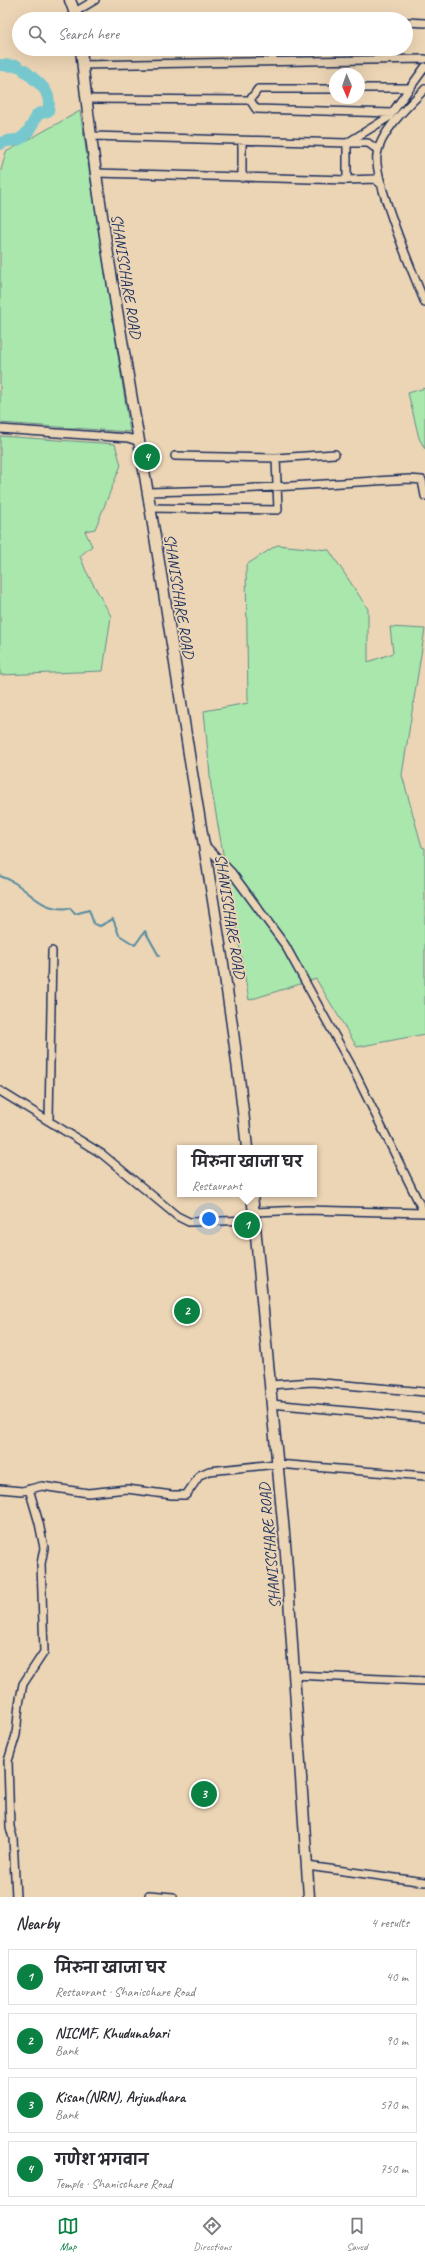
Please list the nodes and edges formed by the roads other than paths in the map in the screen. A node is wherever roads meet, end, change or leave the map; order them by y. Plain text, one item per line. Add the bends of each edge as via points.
1 (70, 0) edge
2 (94, 0) edge
3 (75, 12) edge
4 (80, 12) edge
5 (413, 22) edge
6 (425, 23) edge
7 (81, 56) edge
8 (273, 56) edge
9 (425, 59) edge
10 (273, 62) junction
11 (82, 65) junction
12 (425, 67) edge
13 (365, 88) edge
14 (410, 88) junction
15 (329, 89) edge
16 (425, 89) edge
17 (86, 99) junction
18 (250, 100) junction
19 (392, 113) junction
20 (92, 136) junction
21 (242, 140) junction
22 (347, 143) junction
23 (378, 150) junction
24 (96, 173) junction
25 (242, 178) junction
26 (347, 180) junction
27 (382, 185) junction
28 (425, 302) edge
29 (0, 429) edge
30 (140, 442) junction
31 (335, 454) dead end
32 (174, 456) dead end
33 (276, 458) junction
34 (277, 487) junction
35 (148, 492) junction
36 (425, 496) edge
37 (150, 508) junction
38 (204, 844) junction
39 (52, 951) dead end
40 (0, 1090) edge
41 (49, 1120) junction
42 (247, 1145) edge
43 (252, 1197) edge
44 (424, 1214) edge
45 (254, 1216) junction
46 (270, 1385) junction
47 (425, 1392) edge
48 (271, 1404) junction
49 (425, 1418) edge
50 (277, 1464) junction
51 (425, 1476) edge
52 (0, 1489) edge
53 (29, 1489) junction
54 (294, 1675) junction
55 (425, 1681) edge
56 (307, 1866) junction
57 (425, 1882) edge
58 (149, 1895) dead end
59 (16, 1897) edge
60 (173, 1897) edge
61 (309, 1897) edge

1 - 3 street
2 - 4 street
5 - 6 street
7 - 11 street, SHANISCHARE ROAD
8 - 10 street
9 - 10 street
10 - 11 street
11 - 17 street, SHANISCHARE ROAD
12 - 14 street
13 - 14 street
14 - 19 street
15 - 18 street via 258,89
16 - 23 street via 395,122
17 - 18 street
17 - 20 street, SHANISCHARE ROAD
18 - 19 street via 256,109
19 - 22 street
20 - 21 street
20 - 24 street, SHANISCHARE ROAD
21 - 22 street
21 - 25 street
22 - 23 street via 368,143
22 - 26 street
23 - 27 street via 376,156
24 - 25 street
24 - 30 street, SHANISCHARE ROAD via 118,323
25 - 26 street
26 - 27 street via 375,179
27 - 28 street
29 - 30 street via 128,438
30 - 35 street, SHANISCHARE ROAD
31 - 33 street
32 - 33 street
33 - 34 street
34 - 35 street
34 - 36 street via 409,479 422,480
34 - 37 street via 278,510
35 - 37 street, SHANISCHARE ROAD
37 - 38 street, SHANISCHARE ROAD
38 - 42 street, SHANISCHARE ROAD via 240,1076
38 - 44 street via 248,894 288,950 352,1067
39 - 41 street
40 - 41 street
41 - 45 street via 102,1154 177,1216 188,1222
43 - 45 street, SHANISCHARE ROAD
44 - 45 street via 306,1210
45 - 46 street, SHANISCHARE ROAD
46 - 47 street via 312,1382
46 - 48 street, SHANISCHARE ROAD
48 - 49 street
48 - 50 street, SHANISCHARE ROAD
50 - 51 street
50 - 53 street via 200,1475 186,1495 127,1489 88,1493 42,1486
50 - 54 street, SHANISCHARE ROAD
52 - 53 street
53 - 59 street via 44,1548 41,1564 44,1652 23,1684 16,1735 8,1762
54 - 55 street
54 - 56 street, SHANISCHARE ROAD
56 - 57 street
56 - 61 street, SHANISCHARE ROAD
58 - 60 street

